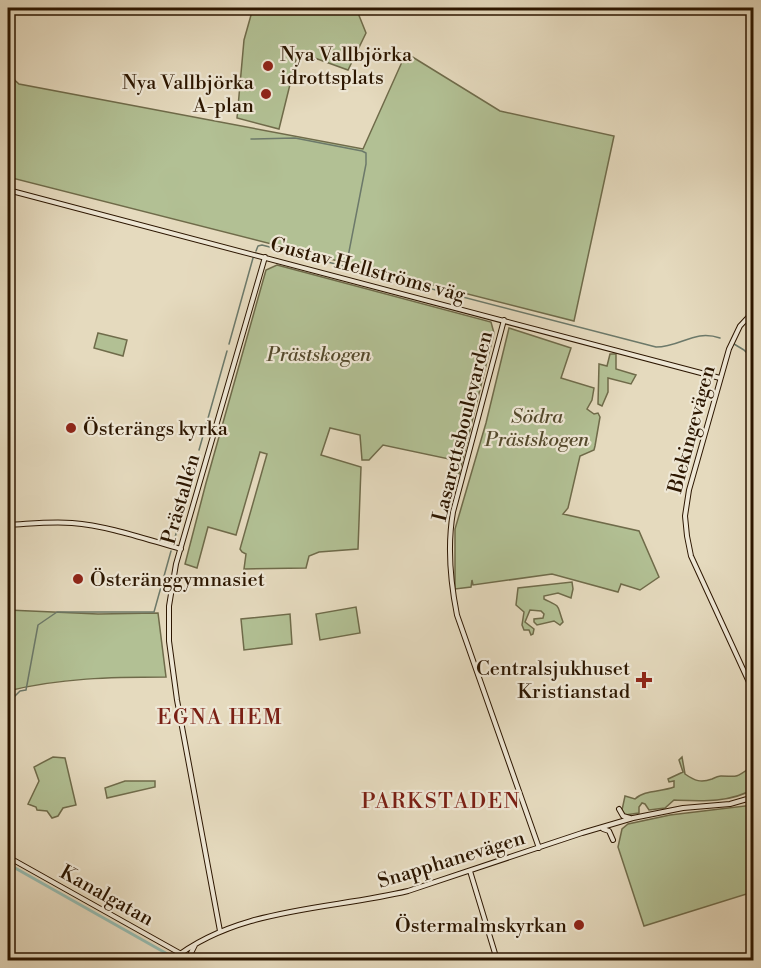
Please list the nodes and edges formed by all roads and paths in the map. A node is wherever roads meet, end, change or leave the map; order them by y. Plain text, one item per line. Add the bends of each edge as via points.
1 (8, 190) edge
2 (265, 257) junction
3 (753, 311) edge
4 (504, 320) junction
5 (720, 378) junction
6 (8, 525) edge
7 (181, 549) junction
8 (753, 693) edge
9 (753, 796) edge
10 (619, 809) dead end
11 (633, 818) junction
12 (599, 828) junction
13 (613, 840) dead end
14 (539, 848) junction
15 (8, 857) edge
16 (470, 871) junction
17 (220, 931) junction
18 (195, 944) junction
19 (180, 954) junction
20 (173, 959) edge
21 (193, 960) edge
22 (496, 960) edge

1 - 2 street, Gustav Hellströms väg
2 - 4 street, Gustav Hellströms väg
2 - 7 street, Prästallén
3 - 5 street, Blekingevägen via 732,341
4 - 5 street, Gustav Hellströms väg
4 - 14 street, Lasarettsboulevarden via 453,512 449,562 457,615
5 - 8 street, Blekingevägen via 689,490 687,536 695,565
6 - 7 street via 79,524
7 - 17 street, Prästallén via 169,606 169,641
9 - 11 street, Snapphanevägen
10 - 11 street via 622,816
11 - 12 street, Snapphanevägen
12 - 13 street via 609,831
12 - 14 street, Snapphanevägen
14 - 16 street, Snapphanevägen
15 - 19 street, Kanalgatan
16 - 17 street, Snapphanevägen via 382,897 278,914
16 - 22 street
17 - 18 street, Snapphanevägen
18 - 19 street, Snapphanevägen
18 - 21 street
19 - 20 street, Snapphanevägen
19 - 21 street, Kanalgatan

